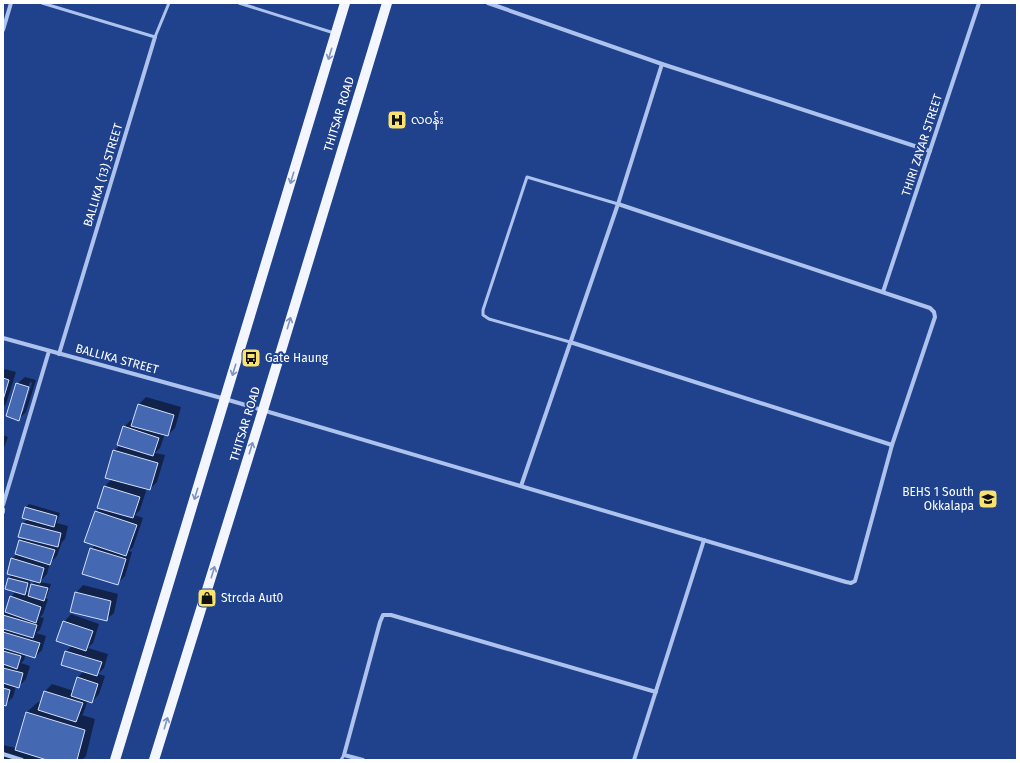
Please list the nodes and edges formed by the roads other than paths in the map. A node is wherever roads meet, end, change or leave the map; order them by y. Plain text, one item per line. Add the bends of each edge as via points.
1 (11, 3) edge
2 (42, 3) edge
3 (169, 3) edge
4 (238, 3) edge
5 (345, 3) edge
6 (386, 3) edge
7 (488, 3) edge
8 (979, 3) edge
9 (3, 30) edge
10 (336, 33) junction
11 (155, 37) junction
12 (662, 64) junction
13 (930, 151) junction
14 (618, 204) junction
15 (883, 292) junction
16 (3, 338) edge
17 (570, 342) junction
18 (49, 351) junction
19 (59, 354) junction
20 (225, 399) junction
21 (263, 410) junction
22 (892, 445) junction
23 (521, 486) junction
24 (3, 504) edge
25 (704, 540) junction
26 (656, 692) junction
27 (3, 754) edge
28 (344, 755) junction
29 (22, 760) edge
30 (115, 760) edge
31 (154, 760) edge
32 (341, 760) edge
33 (363, 760) edge
34 (634, 760) edge

1 - 9 street
2 - 11 lane
3 - 11 lane, BALLIKA (13) STREET
4 - 10 lane
5 - 10 main road
21 -> 6 main road, THITSAR ROAD
7 - 12 street
8 - 13 street, THIRI ZAYAR STREET
10 -> 20 main road
11 - 19 street, BALLIKA (13) STREET
12 - 13 street
12 - 14 street
13 - 15 street, THIRI ZAYAR STREET
14 - 15 street
14 - 17 street
14 - 17 lane via 527,177 483,315 489,319
15 - 22 street via 930,308 935,317
16 - 18 street, BALLIKA STREET
17 - 22 street
17 - 23 street
18 - 19 street, BALLIKA STREET
18 - 24 street
19 - 20 street, BALLIKA STREET
20 - 21 street, BALLIKA STREET
20 -> 30 main road
21 - 23 street, BALLIKA STREET
31 -> 21 main road, THITSAR ROAD
22 - 25 street, BALLIKA STREET via 855,581 851,583
23 - 25 street, BALLIKA STREET
25 - 26 street
26 - 28 street via 391,615 383,615
26 - 34 street
27 - 29 street
28 - 32 lane
28 - 33 street

